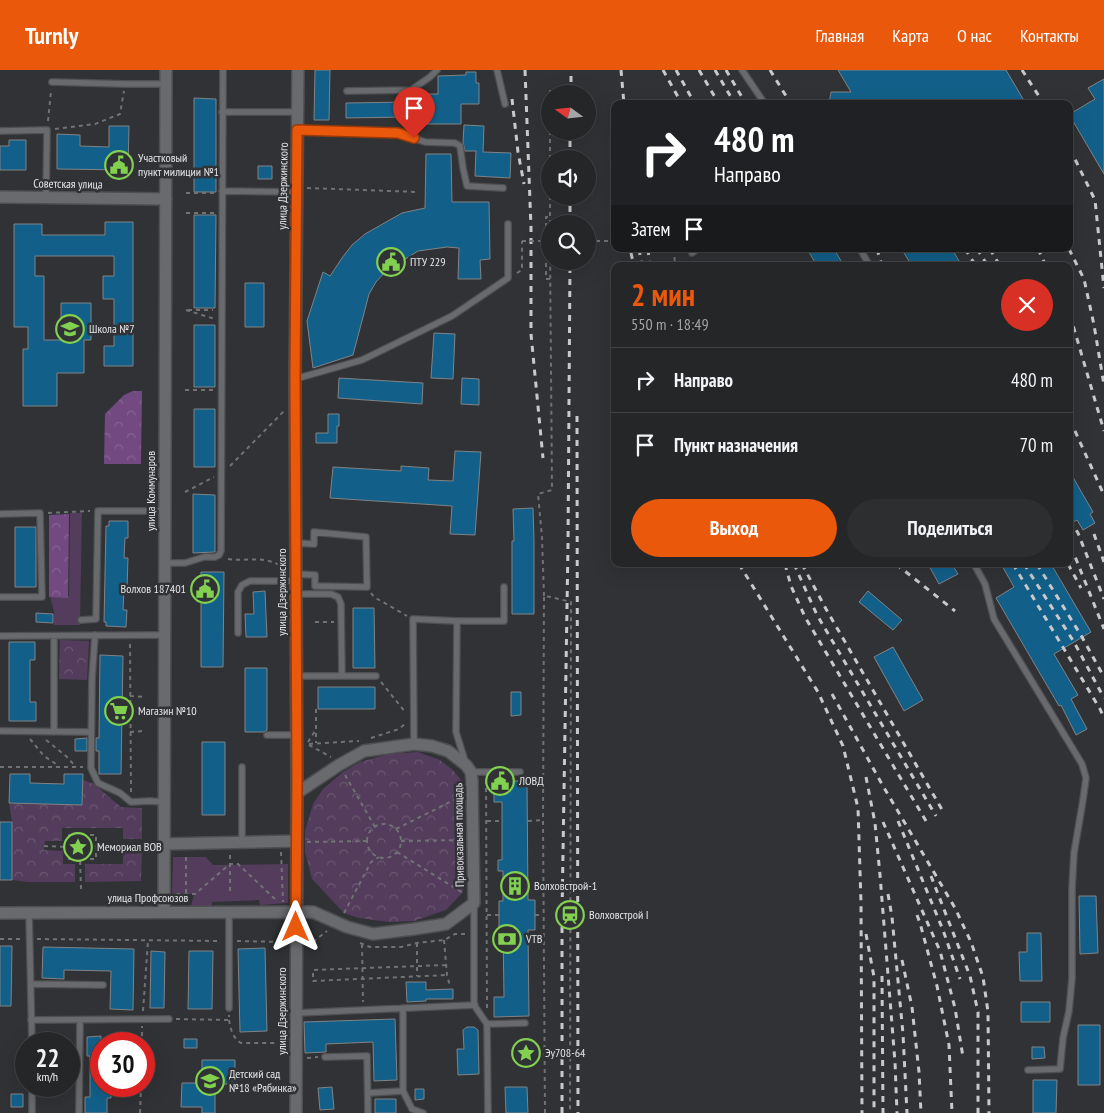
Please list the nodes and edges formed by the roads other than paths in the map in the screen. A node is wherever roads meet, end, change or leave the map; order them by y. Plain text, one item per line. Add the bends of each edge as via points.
1 (166, 70) edge
2 (223, 70) edge
3 (298, 70) edge
4 (437, 70) edge
5 (497, 70) edge
6 (742, 70) edge
7 (52, 82) road end
8 (166, 84) junction
9 (347, 91) dead end
10 (761, 100) edge
11 (505, 104) dead end
12 (222, 112) junction
13 (297, 112) junction
14 (297, 130) junction
15 (0, 131) edge
16 (503, 188) dead end
17 (300, 190) junction
18 (222, 192) junction
19 (0, 197) edge
20 (46, 198) junction
21 (166, 199) junction
22 (508, 224) dead end
23 (295, 379) junction
24 (165, 511) junction
25 (0, 514) edge
26 (296, 543) junction
27 (165, 563) junction
28 (976, 567) edge
29 (296, 578) junction
30 (504, 587) dead end
31 (296, 594) junction
32 (0, 597) edge
33 (81, 620) dead end
34 (457, 621) junction
35 (238, 633) dead end
36 (95, 635) junction
37 (165, 635) junction
38 (0, 636) edge
39 (54, 636) junction
40 (296, 676) junction
41 (342, 676) junction
42 (376, 676) road end
43 (0, 731) edge
44 (54, 732) junction
45 (90, 732) junction
46 (267, 735) dead end
47 (296, 735) junction
48 (414, 744) junction
49 (242, 768) dead end
50 (468, 769) junction
51 (520, 772) dead end
52 (297, 792) junction
53 (164, 802) junction
54 (242, 842) junction
55 (300, 842) junction
56 (164, 844) junction
57 (474, 903) junction
58 (0, 912) edge
59 (29, 912) junction
60 (164, 912) junction
61 (229, 912) junction
62 (296, 912) junction
63 (31, 984) junction
64 (104, 985) dead end
65 (475, 1005) junction
66 (229, 1008) road end
67 (404, 1008) junction
68 (296, 1013) junction
69 (169, 1019) road end
70 (31, 1020) junction
71 (80, 1020) junction
72 (525, 1023) dead end
73 (488, 1024) junction
74 (32, 1032) edge
75 (325, 1057) road end
76 (1028, 1070) dead end
77 (403, 1091) junction
78 (368, 1093) junction
79 (32, 1097) edge
80 (32, 1113) edge
81 (80, 1113) edge
82 (296, 1113) edge
83 (368, 1113) edge
84 (423, 1113) edge
85 (488, 1113) edge

1 - 8 street, улица Коммунаров
2 - 12 lane
3 - 13 street, улица Дзержинского
4 - 9 lane via 411,90
5 - 11 lane
6 - 10 lane
7 - 8 lane
8 - 21 street, улица Коммунаров
12 - 13 lane
12 - 18 lane
13 - 14 street, улица Дзержинского
14 - 16 lane via 398,133 425,142 455,143 460,146 467,186
14 - 17 street, улица Дзержинского
15 - 20 lane via 47,130
17 - 18 lane
17 - 23 street, улица Дзержинского
18 - 27 lane via 221,551 215,557 185,564
19 - 20 street, Советская улица
20 - 21 street, Советская улица
21 - 24 street, улица Коммунаров
22 - 23 lane via 508,278 452,316 362,360
23 - 26 street, улица Дзержинского
24 - 27 street, улица Коммунаров
24 - 33 lane via 98,511 96,619
25 - 32 lane via 40,513 42,597
26 - 29 street, улица Дзержинского
26 - 29 lane via 314,544 314,532 366,537 367,588 315,586 315,575
27 - 37 street, улица Коммунаров
28 - 76 lane via 985,584 994,619 1082,764 1086,778 1074,853 1072,978 1060,1069
29 - 31 street, улица Дзержинского
29 - 35 lane via 250,581 242,585 238,592
30 - 34 lane via 504,621
31 - 40 street, улица Дзержинского
31 - 41 lane via 338,597 341,604
34 - 48 lane via 413,619
34 - 50 lane via 456,732
36 - 37 lane
36 - 39 lane
36 - 45 lane
37 - 53 street, улица Коммунаров
38 - 39 lane
39 - 44 lane
40 - 41 lane
40 - 47 street, улица Дзержинского
41 - 42 lane
43 - 44 lane
44 - 45 lane
45 - 53 lane via 90,768 98,783 131,802
46 - 47 lane
47 - 52 street, улица Дзержинского
48 - 50 street, Привокзальная площадь via 448,751
48 - 52 street, Привокзальная площадь via 364,751
49 - 54 lane
50 - 51 lane
50 - 57 street, Привокзальная площадь via 472,780
52 - 55 street, улица Дзержинского
53 - 56 street, улица Коммунаров
54 - 55 street
54 - 56 street
55 - 62 street, улица Дзержинского
56 - 60 street, улица Коммунаров
57 - 62 street, Привокзальная площадь via 446,924 373,934 313,912
57 - 65 lane
58 - 59 street, улица Профсоюзов
59 - 60 street, улица Профсоюзов
59 - 63 lane
60 - 61 street, улица Профсоюзов
61 - 62 street, улица Профсоюзов
61 - 66 lane
62 - 68 street, улица Дзержинского
63 - 64 lane
63 - 70 lane
65 - 67 lane
65 - 73 lane
67 - 68 lane
67 - 77 lane
68 - 82 street, улица Дзержинского
69 - 71 lane
70 - 71 lane
70 - 74 lane
71 - 81 lane
72 - 73 lane
73 - 85 lane
75 - 78 lane via 366,1056
77 - 78 lane
77 - 84 lane via 412,1108
78 - 83 lane
79 - 80 lane

